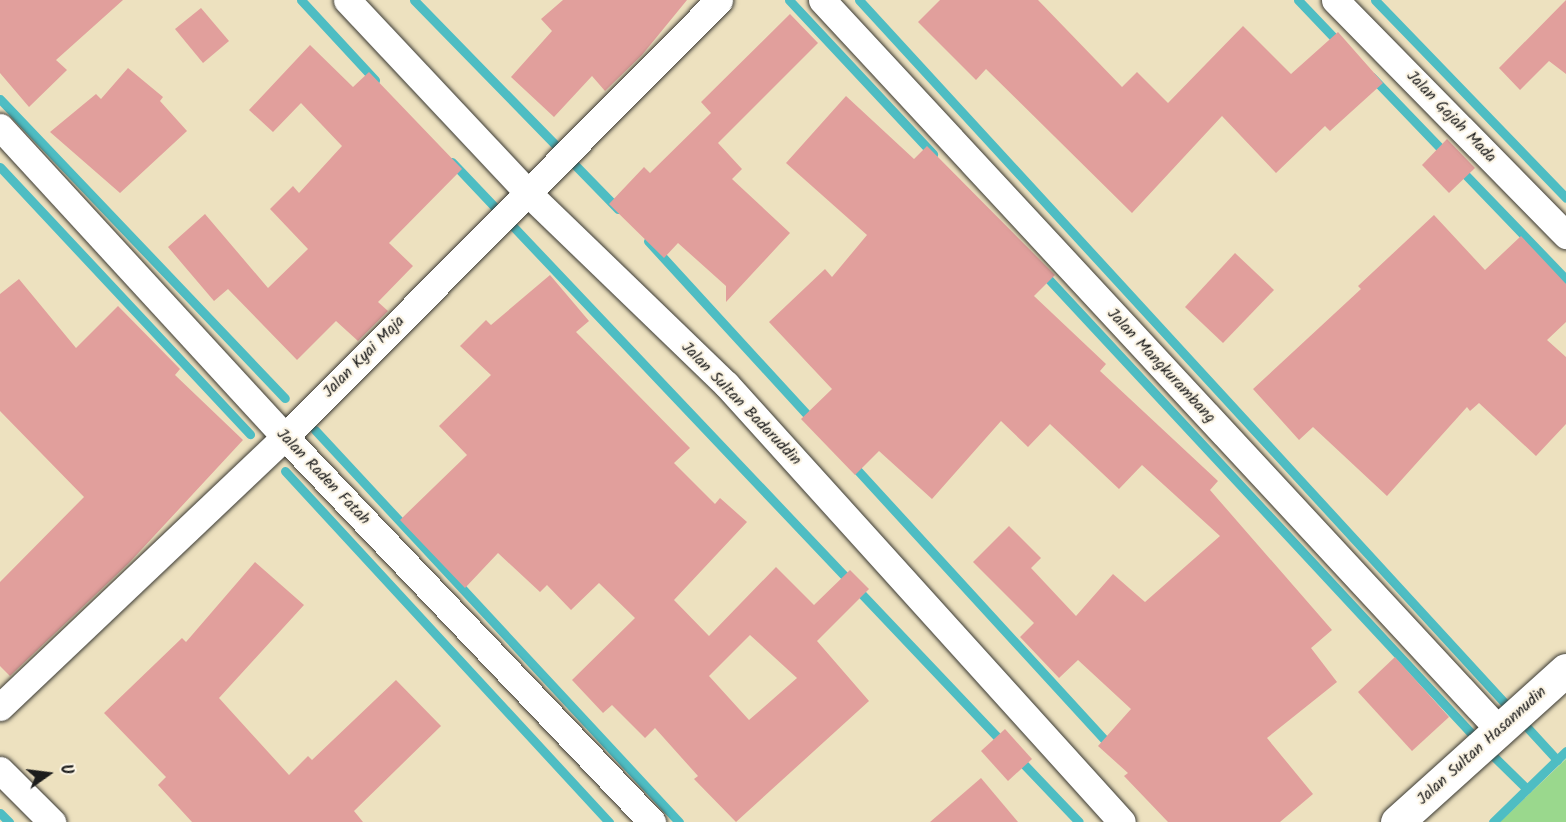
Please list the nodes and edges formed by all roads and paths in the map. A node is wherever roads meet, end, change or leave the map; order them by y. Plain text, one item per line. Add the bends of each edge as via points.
1 (347, 0) edge
2 (719, 0) edge
3 (822, 0) edge
4 (1335, 0) edge
5 (0, 127) edge
6 (528, 193) junction
7 (1566, 235) edge
8 (285, 437) junction
9 (1566, 669) edge
10 (0, 706) edge
11 (1501, 732) junction
12 (0, 770) edge
13 (52, 822) edge
14 (652, 822) edge
15 (1122, 822) edge
16 (1397, 822) edge

1 - 6 street, Jalan Sultan Badaruddin
2 - 6 street, Jalan Kyai Maja
3 - 11 street, Jalan Mangkurambang
4 - 7 street, Jalan Gajah Mada
5 - 8 street, Jalan Raden Fatah
6 - 8 street, Jalan Kyai Maja
6 - 15 street, Jalan Sultan Badaruddin via 726,384
8 - 10 street, Jalan Kyai Maja
8 - 14 street, Jalan Raden Fatah
9 - 11 street, Jalan Sultan Hasannudin
11 - 16 street, Jalan Sultan Hasannudin
12 - 13 street

